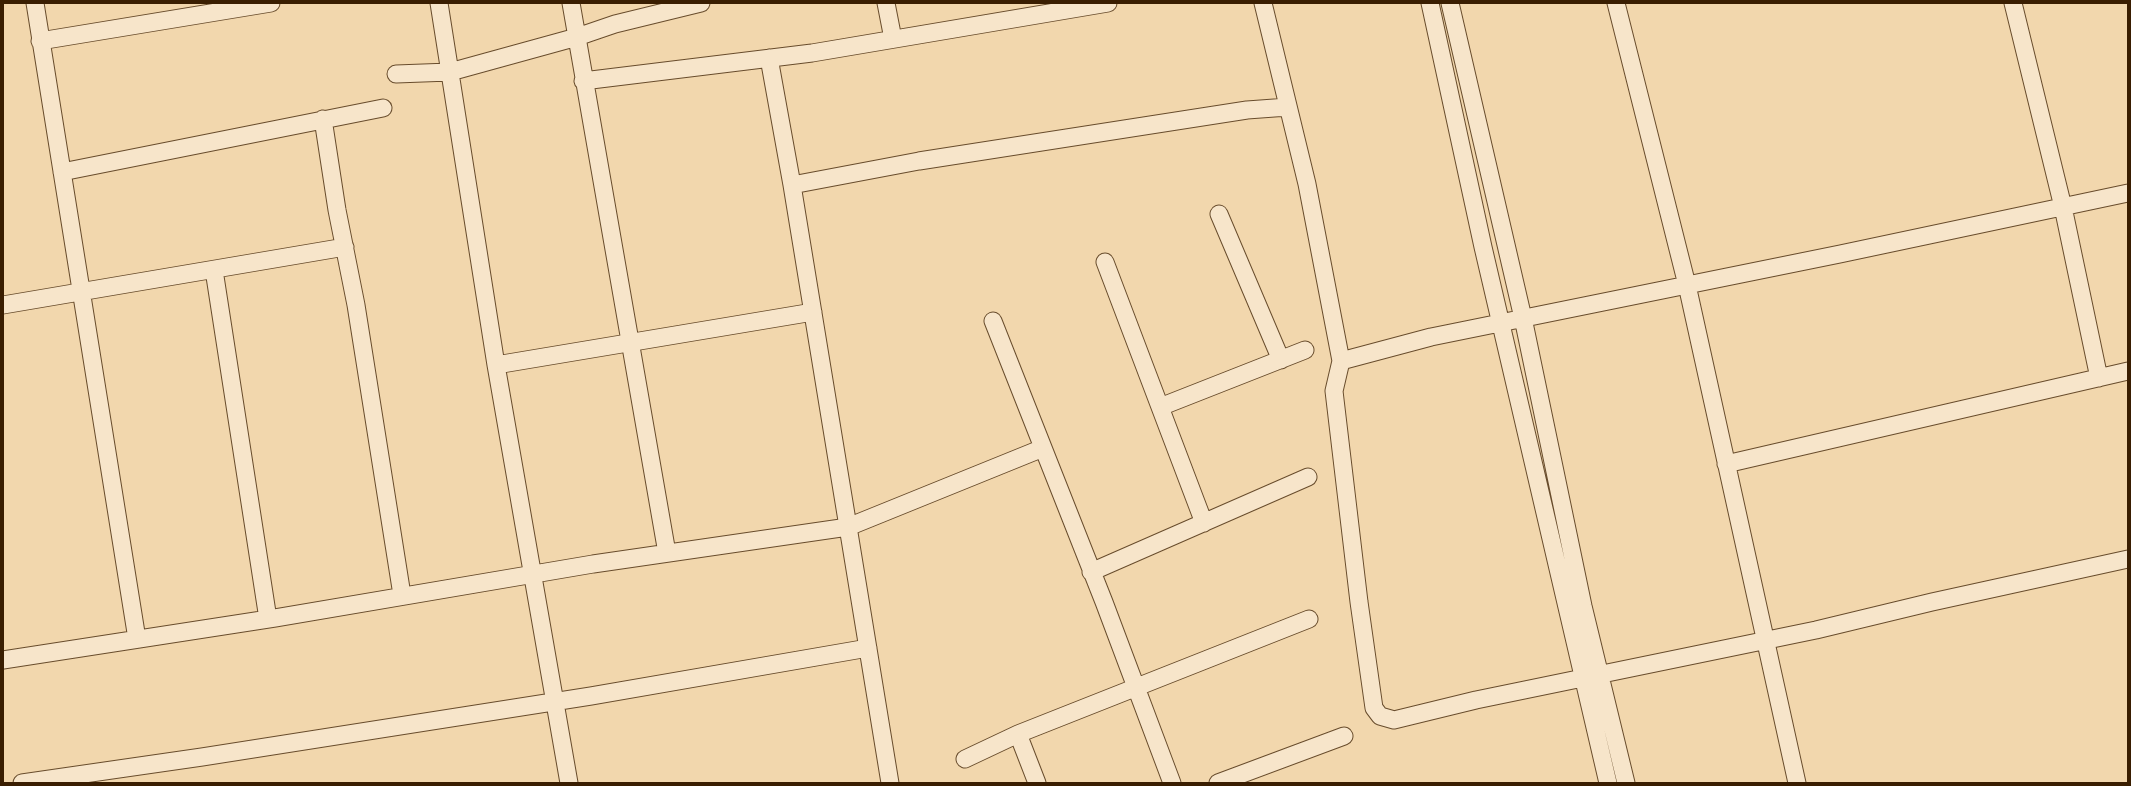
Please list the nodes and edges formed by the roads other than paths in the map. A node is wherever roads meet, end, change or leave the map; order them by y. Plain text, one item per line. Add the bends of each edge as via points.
1 (35, 3) edge
2 (271, 3) edge
3 (439, 3) edge
4 (571, 3) edge
5 (701, 3) edge
6 (886, 3) edge
7 (1108, 3) edge
8 (1263, 3) edge
9 (1430, 3) edge
10 (1450, 3) edge
11 (1616, 3) edge
12 (2014, 3) edge
13 (577, 37) junction
14 (893, 39) junction
15 (40, 41) junction
16 (768, 58) junction
17 (450, 72) junction
18 (396, 74) dead end
19 (583, 81) junction
20 (1288, 106) junction
21 (383, 108) dead end
22 (323, 119) junction
23 (62, 172) junction
24 (792, 185) junction
25 (2128, 193) edge
26 (2063, 207) junction
27 (1219, 214) dead end
28 (345, 247) junction
29 (1105, 262) dead end
30 (214, 270) junction
31 (1687, 285) junction
32 (82, 292) junction
33 (3, 304) edge
34 (813, 312) junction
35 (1522, 318) junction
36 (993, 321) dead end
37 (1502, 322) junction
38 (630, 343) junction
39 (1305, 350) dead end
40 (1281, 360) junction
41 (1341, 361) junction
42 (496, 365) junction
43 (2128, 371) edge
44 (2099, 378) junction
45 (1160, 406) junction
46 (1043, 448) junction
47 (1726, 464) junction
48 (1308, 478) dead end
49 (1204, 523) junction
50 (848, 527) junction
51 (667, 553) junction
52 (2128, 561) edge
53 (1091, 572) junction
54 (532, 574) junction
55 (402, 596) junction
56 (268, 619) junction
57 (1309, 619) dead end
58 (137, 639) junction
59 (1765, 640) junction
60 (868, 648) junction
61 (3, 660) edge
62 (1592, 676) junction
63 (1136, 688) junction
64 (554, 702) junction
65 (1018, 734) junction
66 (1344, 736) dead end
67 (966, 758) dead end
68 (22, 783) edge
69 (569, 783) edge
70 (890, 783) edge
71 (1038, 783) edge
72 (1172, 783) edge
73 (1218, 783) edge
74 (1608, 783) edge
75 (1626, 783) edge
76 (1796, 783) edge

1 - 15 street
2 - 15 street
3 - 17 street
4 - 13 street
5 - 13 street via 615,24
6 - 14 street
7 - 14 street
8 - 20 street
9 - 37 street via 1483,247
10 - 35 street
11 - 31 street
12 - 26 street
13 - 17 street
13 - 19 street
14 - 16 street
15 - 23 street
16 - 19 street
16 - 24 street
17 - 18 street
17 - 42 street
19 - 38 street
20 - 24 street via 1247,110 941,157
20 - 41 street via 1307,184
21 - 22 street
22 - 23 street
22 - 28 street
23 - 32 street
24 - 34 street
25 - 26 street
26 - 31 street
26 - 44 street
27 - 40 street
28 - 30 street
28 - 55 street
29 - 45 street
30 - 32 street
30 - 56 street
31 - 35 street
31 - 47 street
32 - 33 street
32 - 58 street
34 - 38 street
34 - 50 street
35 - 37 street
35 - 62 street
36 - 46 street
37 - 41 street via 1431,337
37 - 62 street
38 - 42 street
38 - 51 street
39 - 40 street
40 - 45 street
41 - 62 street via 1334,391 1374,708 1380,716 1394,720
42 - 54 street
43 - 44 street
44 - 47 street
45 - 49 street
46 - 50 street
46 - 53 street
47 - 59 street
48 - 49 street
49 - 53 street
50 - 51 street
50 - 60 street
51 - 54 street
52 - 59 street
53 - 63 street
54 - 55 street
54 - 64 street
55 - 56 street
56 - 58 street
57 - 63 street
58 - 61 street
59 - 62 street
59 - 76 street
60 - 64 street
60 - 70 street
62 - 74 street
62 - 75 street
63 - 65 street
63 - 72 street
64 - 68 street
64 - 69 street
65 - 67 street
65 - 71 street
66 - 73 street

